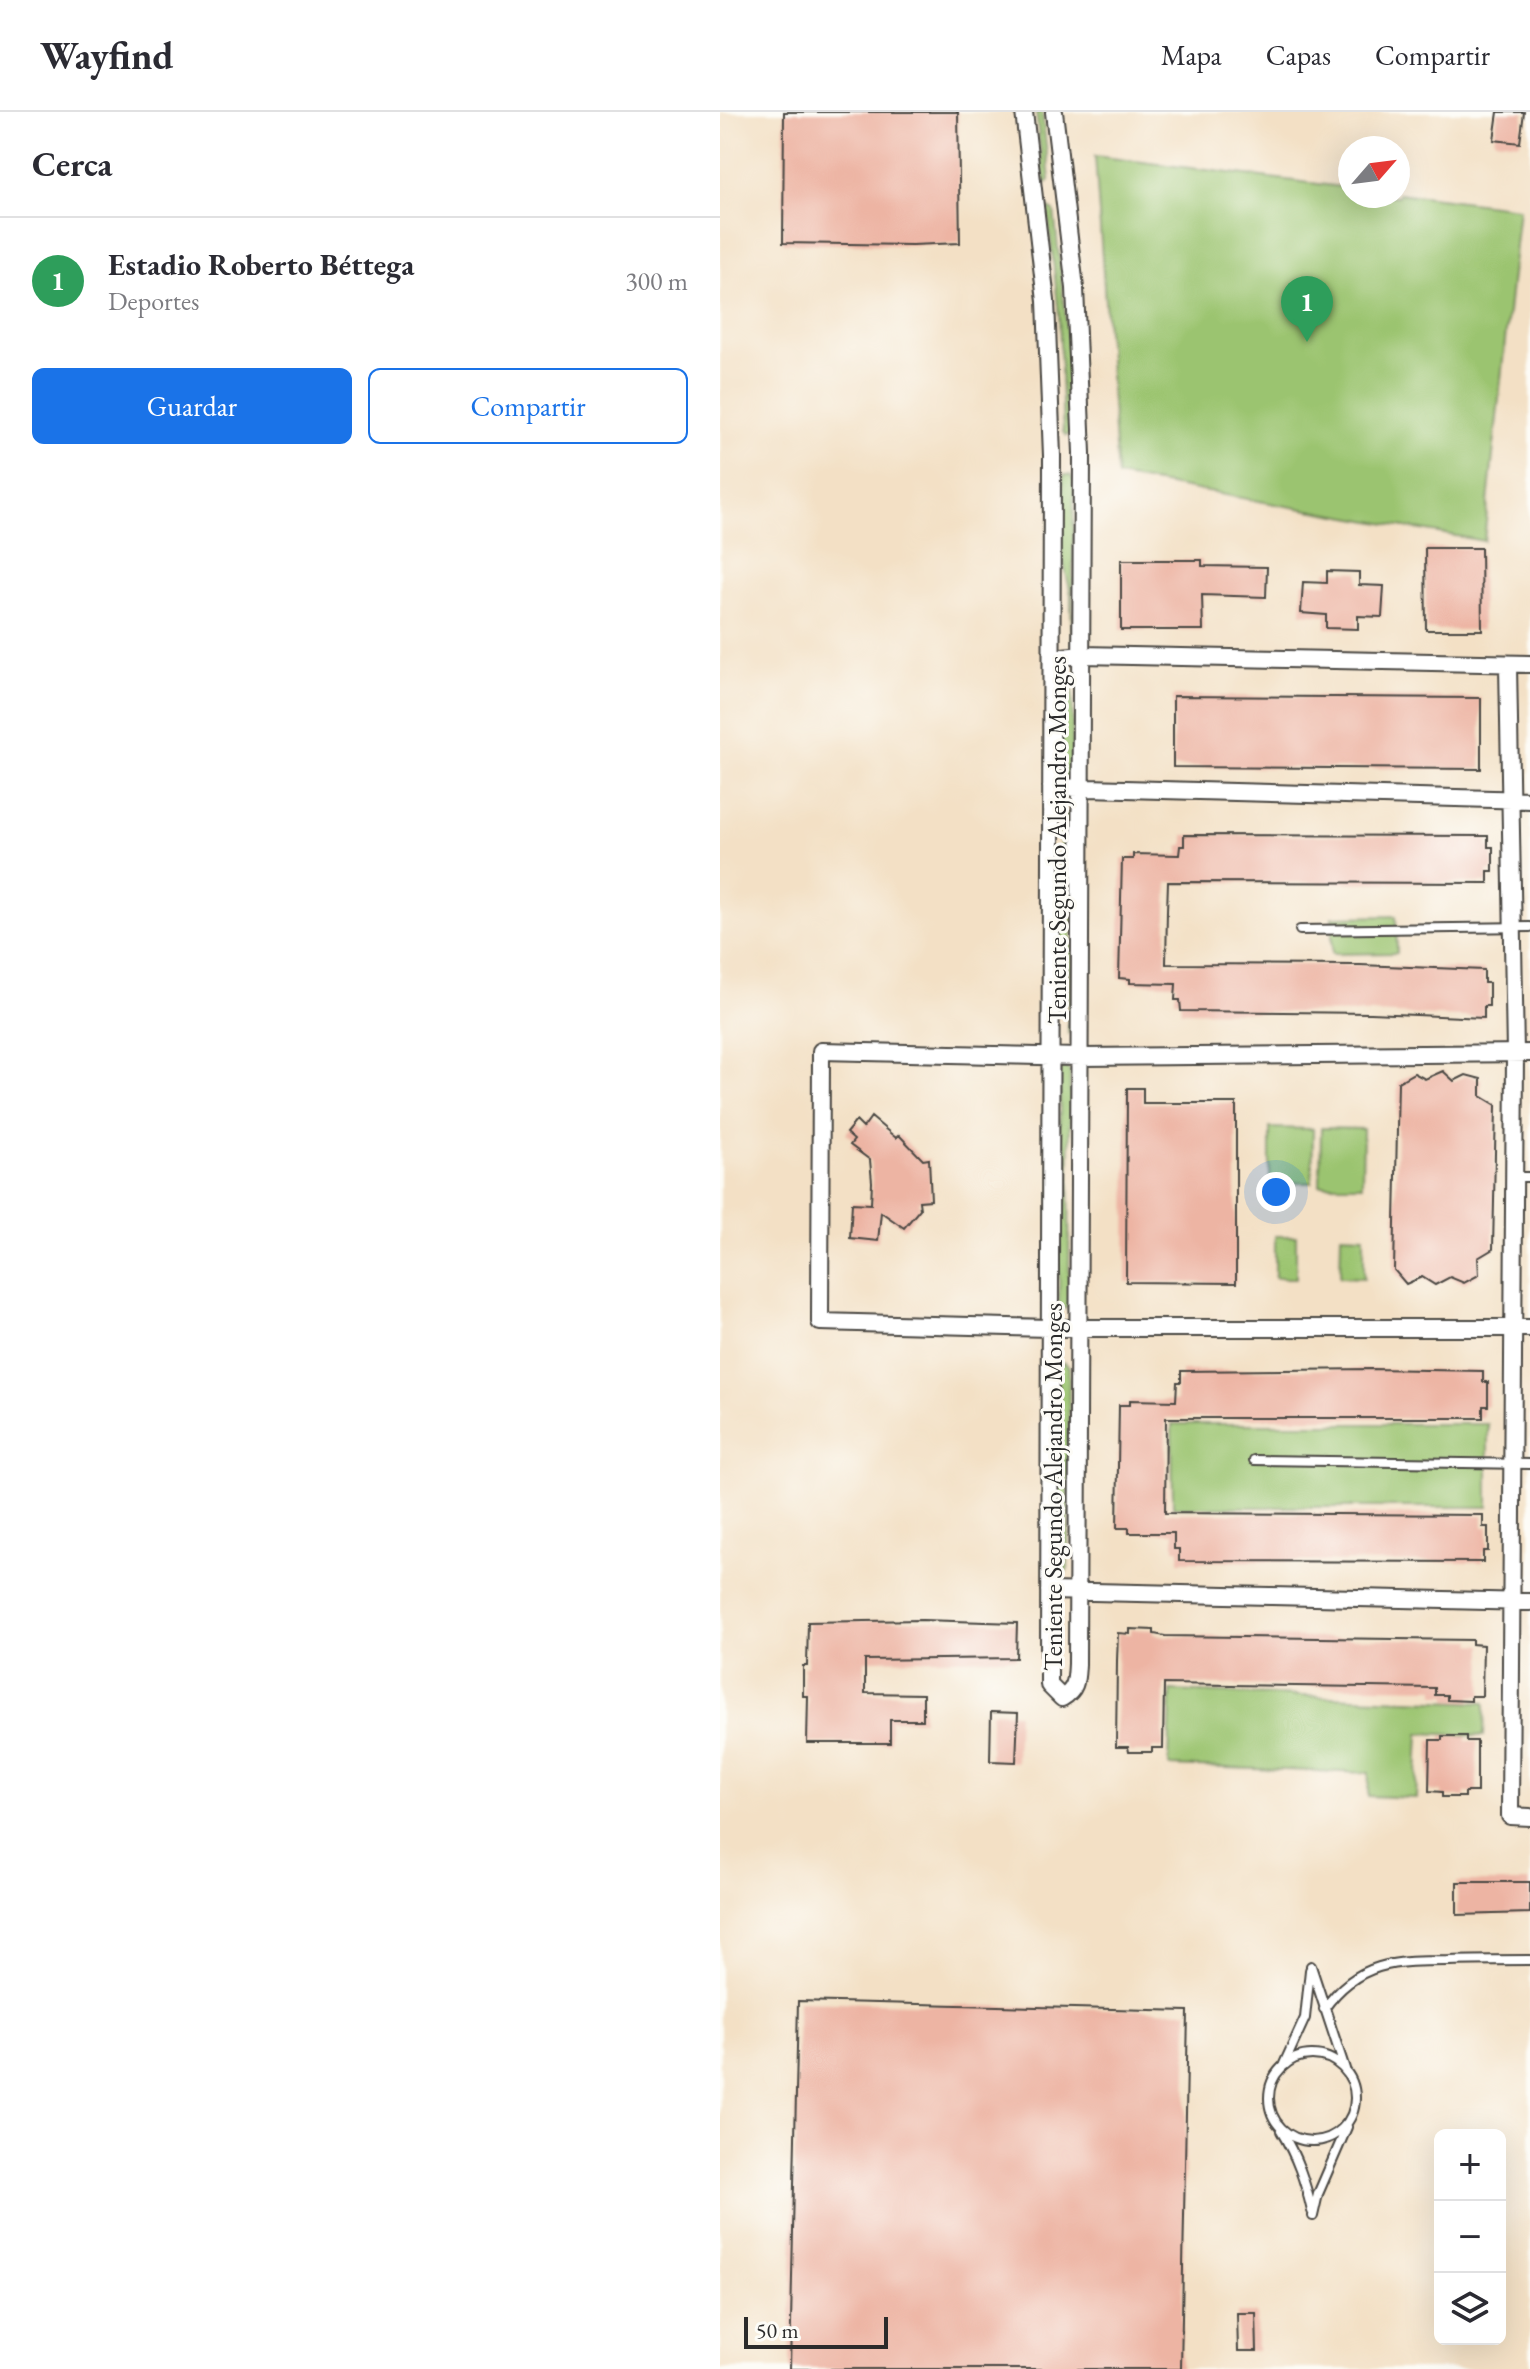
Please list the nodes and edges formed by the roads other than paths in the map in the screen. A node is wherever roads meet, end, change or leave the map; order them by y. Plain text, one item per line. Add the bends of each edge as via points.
1 (1024, 112) edge
2 (1054, 112) edge
3 (1082, 453) junction
4 (1052, 456) junction
5 (1082, 655) junction
6 (1052, 658) junction
7 (1530, 664) edge
8 (1508, 665) junction
9 (1051, 787) junction
10 (1081, 787) junction
11 (1511, 800) junction
12 (1530, 800) edge
13 (1521, 927) edge
14 (1300, 930) dead end
15 (1522, 1053) edge
16 (1051, 1056) junction
17 (1080, 1057) junction
18 (1522, 1177) edge
19 (1050, 1328) junction
20 (1079, 1328) junction
21 (1522, 1328) edge
22 (1254, 1460) dead end
23 (1530, 1464) edge
24 (1512, 1465) junction
25 (1049, 1591) junction
26 (1077, 1591) junction
27 (1530, 1602) edge
28 (1511, 1603) junction
29 (1530, 1817) edge
30 (1530, 1960) edge
31 (1324, 2009) junction
32 (1283, 2065) junction
33 (1345, 2070) junction
34 (1351, 2118) junction
35 (1275, 2120) junction

1 - 4 street, Teniente Segundo Alejandro Monges via 1046,301
2 - 3 street, Teniente Segundo Alejandro Monges via 1075,288
3 - 4 street
3 - 5 street, Teniente Segundo Alejandro Monges
4 - 6 street, Teniente Segundo Alejandro Monges
5 - 6 street
5 - 8 street
5 - 10 street, Teniente Segundo Alejandro Monges
6 - 9 street, Teniente Segundo Alejandro Monges
7 - 8 street
8 - 11 street
9 - 10 street
9 - 16 street, Teniente Segundo Alejandro Monges
10 - 11 street
10 - 17 street, Teniente Segundo Alejandro Monges
11 - 12 street
11 - 13 street
13 - 14 lane
13 - 15 street
15 - 17 street
15 - 18 street
16 - 17 street
16 - 19 street, Teniente Segundo Alejandro Monges
16 - 19 street via 821,1051 820,1290 820,1322
17 - 20 street, Teniente Segundo Alejandro Monges
18 - 21 street
19 - 20 street
19 - 25 street, Teniente Segundo Alejandro Monges
20 - 21 street
20 - 26 street, Teniente Segundo Alejandro Monges
21 - 24 street
22 - 24 lane
23 - 24 lane
24 - 28 street
25 - 26 street
25 - 26 street, Teniente Segundo Alejandro Monges via 1049,1685 1062,1698 1076,1683
26 - 28 street
27 - 28 street
28 - 29 street via 1510,1816
30 - 31 lane via 1383,1964 1338,1990
31 - 32 lane via 1311,1966 1305,2018
31 - 33 lane
32 - 33 lane via 1316,2054
32 - 35 lane via 1268,2098
33 - 34 lane via 1355,2094
34 - 35 lane via 1320,2141 1300,2140
34 - 35 lane via 1313,2216 1296,2155

